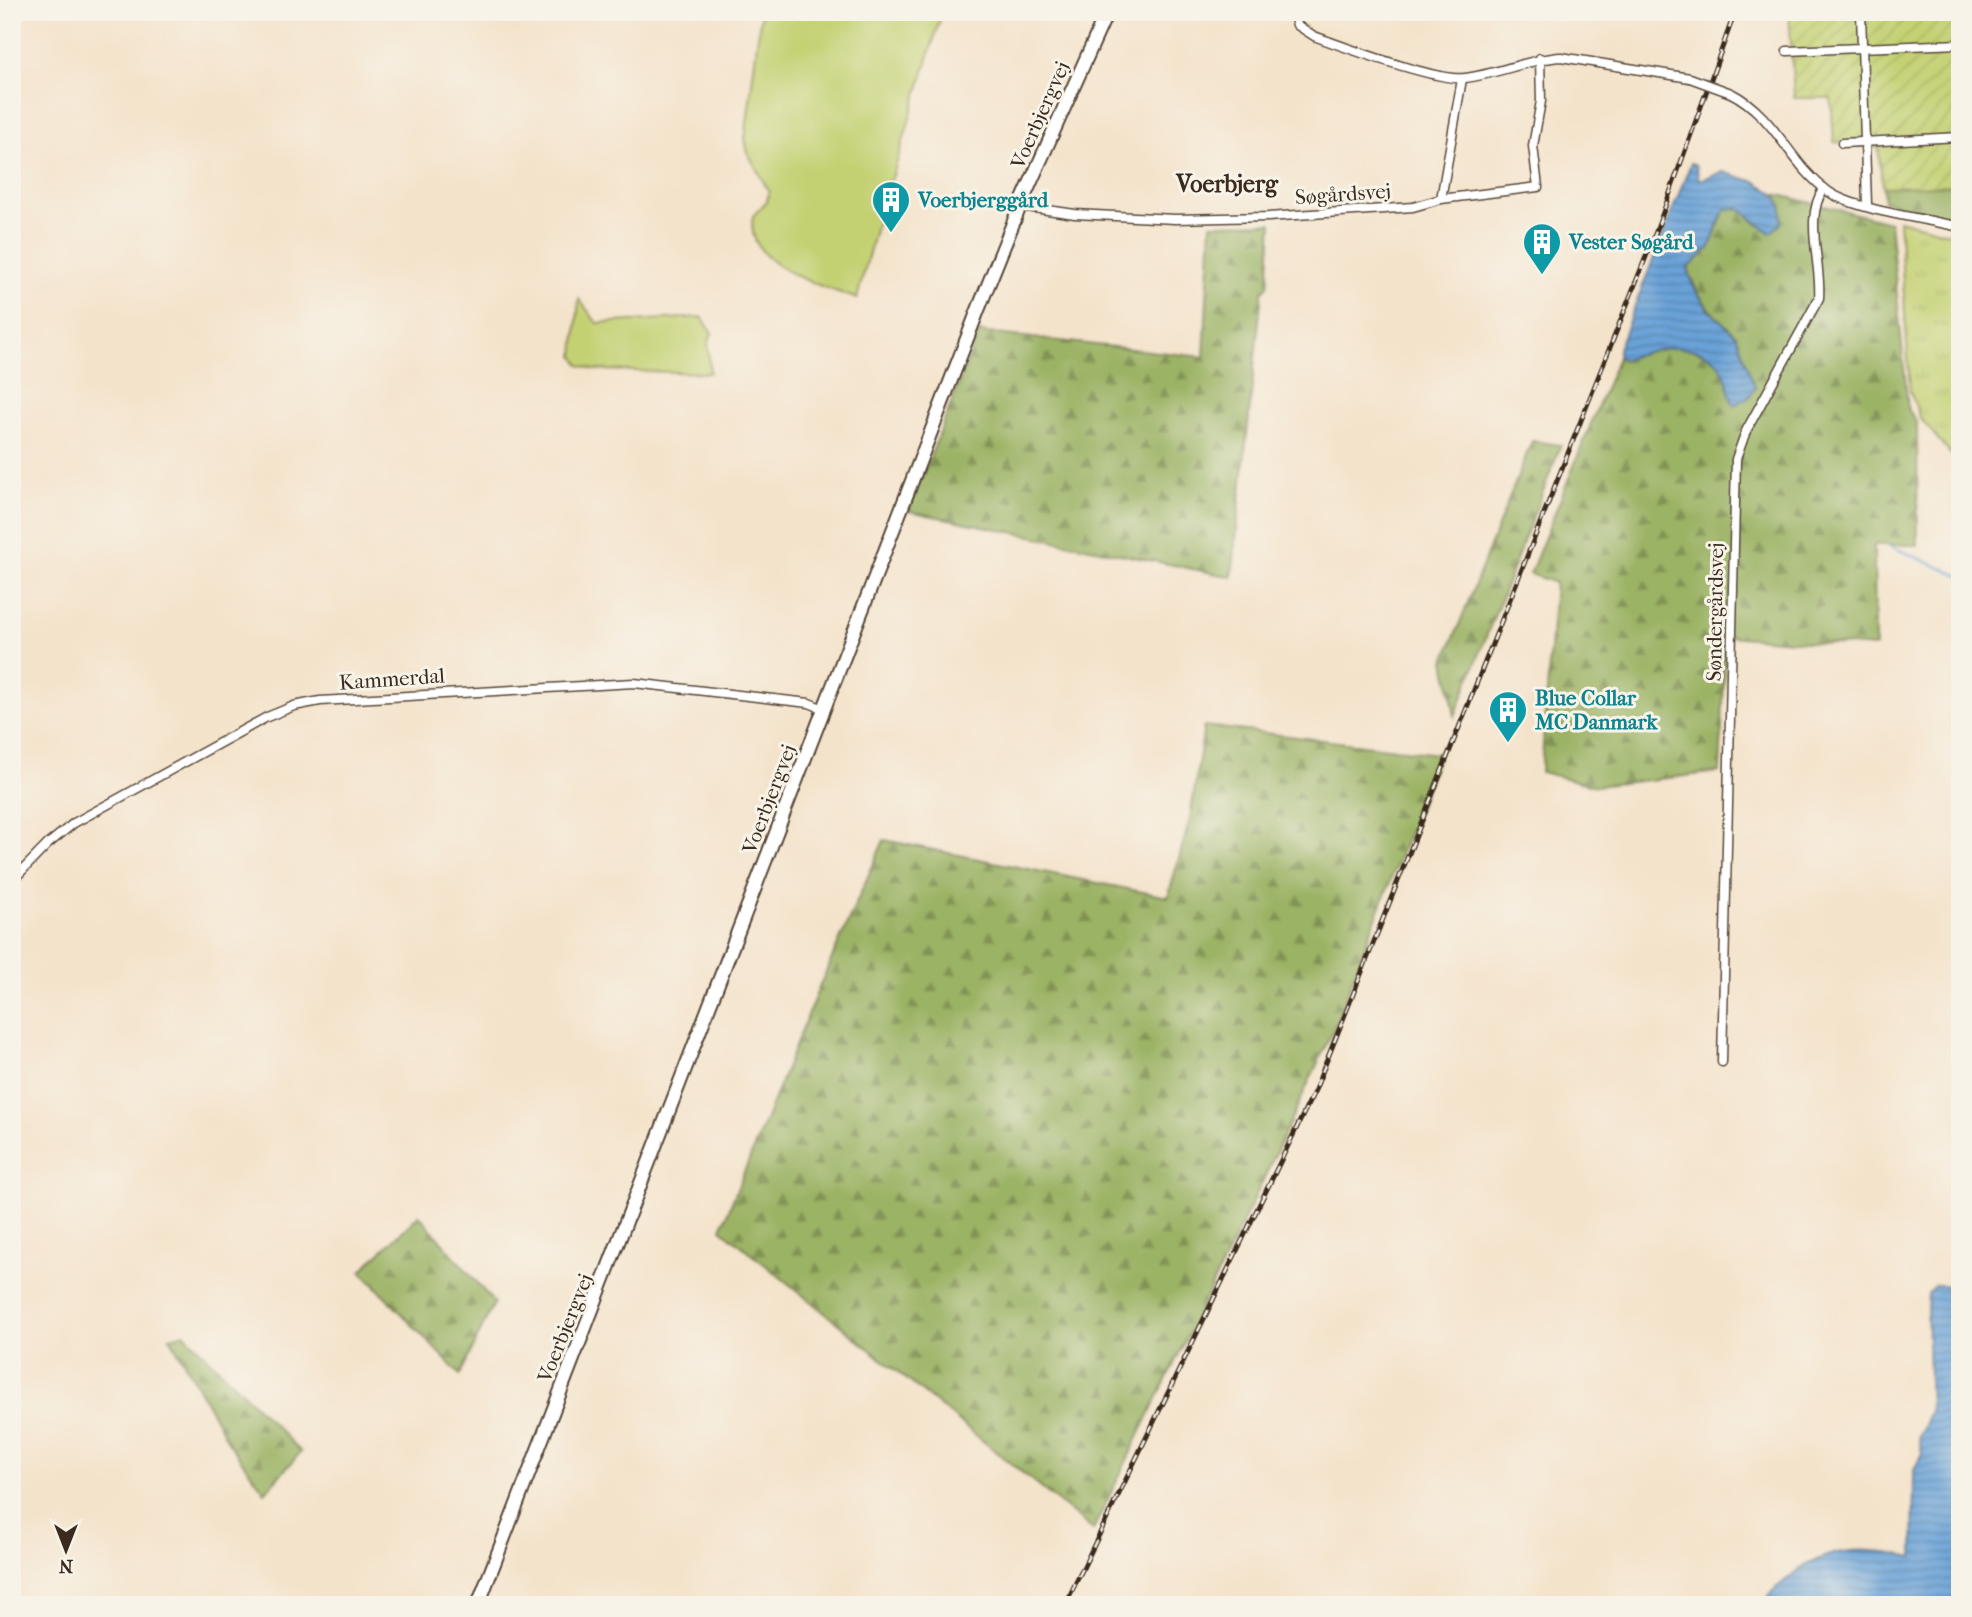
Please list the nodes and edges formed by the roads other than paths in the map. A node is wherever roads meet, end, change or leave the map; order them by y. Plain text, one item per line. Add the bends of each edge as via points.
1 (1107, 12) edge
2 (1293, 12) edge
3 (1861, 12) edge
4 (1960, 44) edge
5 (1863, 47) junction
6 (1787, 51) dead end
7 (1541, 58) junction
8 (1462, 79) junction
9 (1960, 137) edge
10 (1868, 142) junction
11 (1842, 143) dead end
12 (1824, 188) junction
13 (1441, 199) junction
14 (1867, 205) junction
15 (1020, 206) junction
16 (1960, 226) edge
17 (824, 709) junction
18 (12, 881) edge
19 (1722, 1062) dead end
20 (478, 1605) edge

1 - 15 street, Voerbjergvej
2 - 8 street via 1297,24 1314,36 1439,76
3 - 5 street
4 - 5 street
5 - 6 street
5 - 10 street
7 - 8 street
7 - 12 street, bridge via 1690,78 1731,93 1761,113
7 - 13 street, Søgårdsvej via 1541,101 1533,146 1538,187
8 - 13 street
9 - 10 street
10 - 11 street
10 - 14 street
12 - 14 street
12 - 19 street, Søndergårdsvej via 1813,217 1821,276 1819,298 1746,431 1736,458
13 - 15 street, Søgårdsvej via 1413,207 1175,219
14 - 16 street
15 - 17 street, Voerbjergvej
17 - 18 street, Kammerdal via 809,703 634,683 294,706 74,823
17 - 20 street, Voerbjergvej

